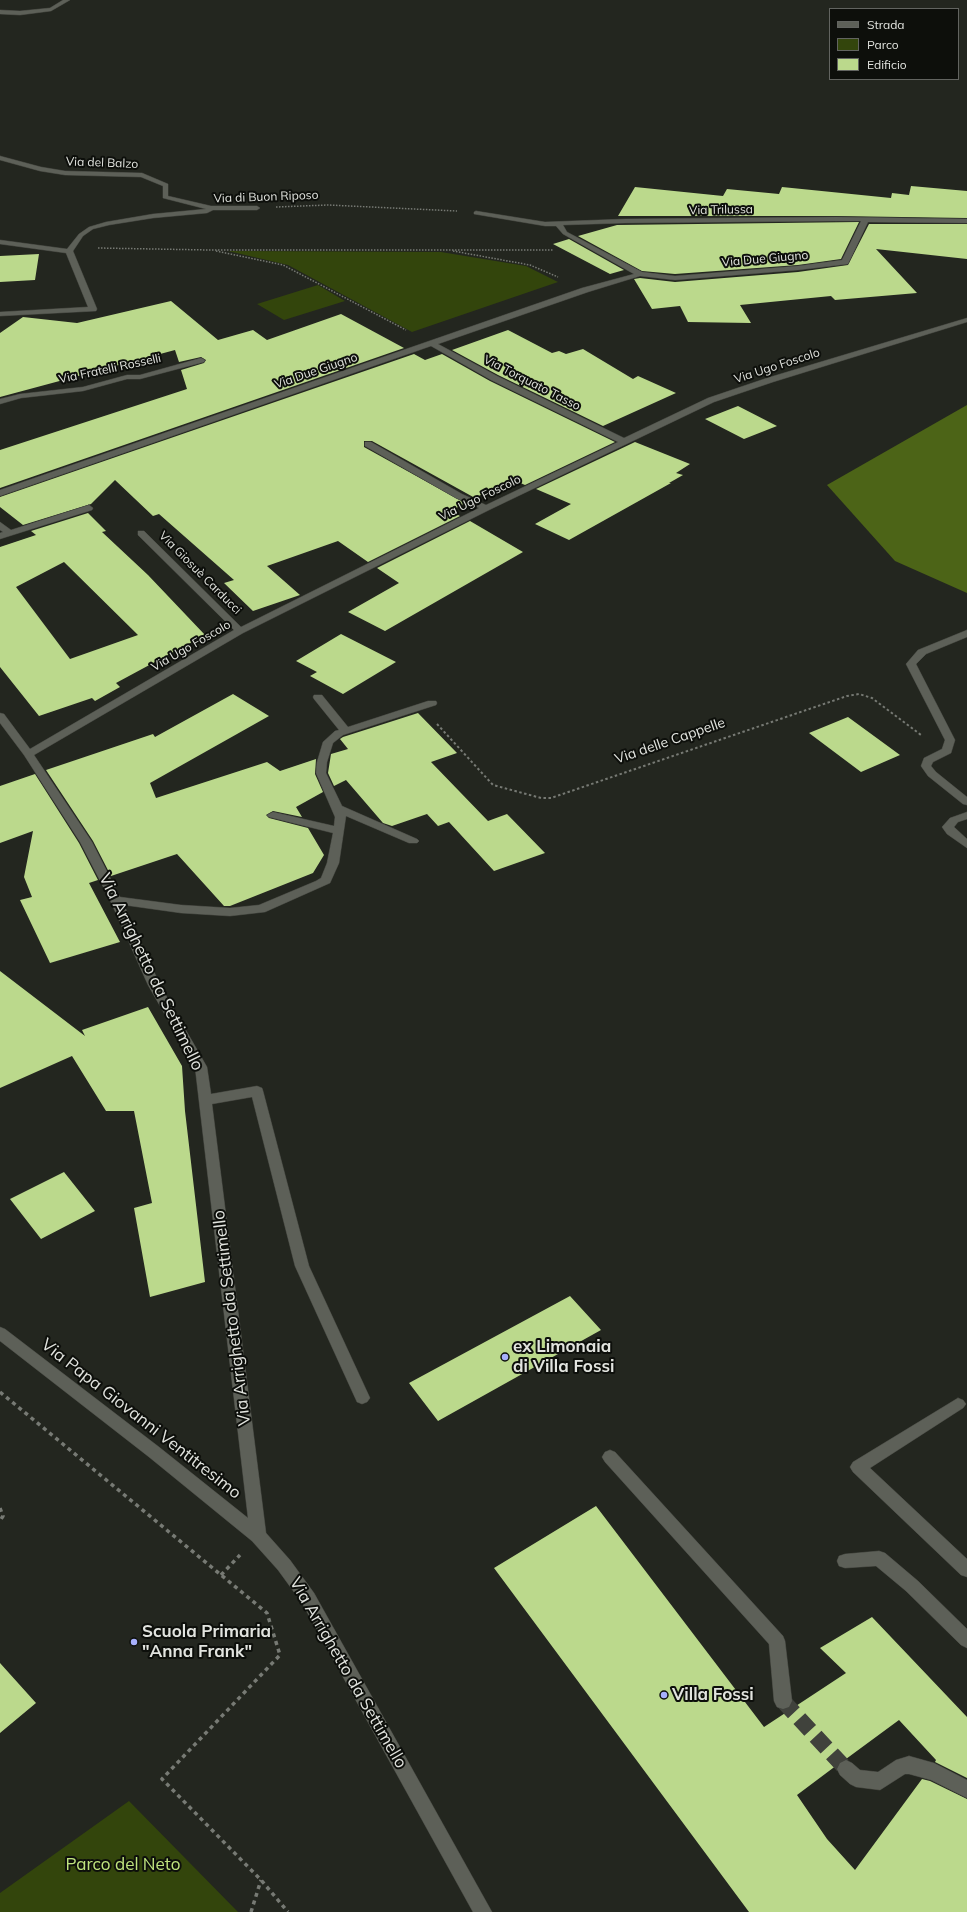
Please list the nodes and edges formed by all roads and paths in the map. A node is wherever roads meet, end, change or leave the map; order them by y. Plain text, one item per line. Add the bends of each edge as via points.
1 (67, 0) edge
2 (0, 12) edge
3 (0, 158) edge
4 (211, 208) junction
5 (257, 208) joint
6 (476, 213) joint
7 (865, 220) junction
8 (967, 221) edge
9 (558, 224) junction
10 (0, 242) edge
11 (585, 244) junction
12 (70, 248) junction
13 (210, 250) junction
14 (445, 250) junction
15 (640, 274) junction
16 (585, 290) junction
17 (0, 314) edge
18 (967, 320) edge
19 (432, 343) junction
20 (200, 360) dead end
21 (0, 402) edge
22 (624, 441) junction
23 (368, 444) dead end
24 (0, 493) edge
25 (89, 508) dead end
26 (486, 508) junction
27 (0, 525) edge
28 (9, 533) junction
29 (142, 533) dead end
30 (0, 536) edge
31 (240, 631) junction
32 (967, 633) edge
33 (318, 697) dead end
34 (432, 703) dead end
35 (420, 706) junction
36 (0, 716) edge
37 (346, 731) junction
38 (944, 753) junction
39 (28, 754) junction
40 (967, 802) edge
41 (336, 808) junction
42 (272, 815) dead end
43 (967, 815) edge
44 (339, 831) junction
45 (412, 841) dead end
46 (967, 844) edge
47 (116, 900) junction
48 (206, 1100) junction
49 (0, 1333) edge
50 (0, 1392) edge
51 (362, 1398) dead end
52 (958, 1404) dead end
53 (610, 1457) dead end
54 (0, 1508) edge
55 (0, 1521) edge
56 (258, 1536) junction
57 (845, 1561) dead end
58 (967, 1570) edge
59 (967, 1640) edge
60 (783, 1701) tunnel mouth
61 (846, 1770) tunnel mouth
62 (967, 1789) edge
63 (261, 1880) junction
64 (251, 1912) edge
65 (288, 1912) edge
66 (483, 1912) edge

1 - 2 street via 51,9 20,13
3 - 4 street, Via del Balzo via 65,173 142,175 166,185 165,197
4 - 5 street, Via di Buon Riposo
4 - 12 street, Via di Buon Riposo via 207,211 108,223 91,228
5 - 6 path, Via di Buon Riposo via 328,205
6 - 9 street, Via Trilussa via 515,221
7 - 8 street, Via Trilussa
7 - 9 street, Via Trilussa via 632,221
7 - 15 street, Via Due Giugno via 845,262 675,278
9 - 11 street, Via Due Giugno via 565,233
10 - 12 street
11 - 14 path via 562,250
11 - 15 street, Via Due Giugno
12 - 13 path
12 - 17 street via 93,309
13 - 14 path
13 - 19 path via 283,265
14 - 16 path via 530,264
15 - 16 street, Via Due Giugno
16 - 19 street, Via Due Giugno
18 - 22 street, Via Ugo Foscolo via 770,380 719,398
19 - 22 street, Via Torquato Tasso via 494,378
19 - 24 street, Via Due Giugno
20 - 21 street, Via Fratelli Rosselli via 83,389 38,393
22 - 26 street, Via Ugo Foscolo
23 - 26 street via 459,496
25 - 28 street
26 - 31 street, Via Ugo Foscolo
27 - 28 street
28 - 30 street
29 - 31 street, Via Giosuè Carducci
31 - 39 street, Via Ugo Foscolo
32 - 38 street via 922,652 911,664 950,740
33 - 37 street
34 - 35 street
35 - 37 street
35 - 38 path, Via delle Cappelle via 493,785 541,798 551,798 859,694 872,698
36 - 39 street, Via Arrighetto da Settimello
37 - 41 street via 328,742 322,762 322,777
38 - 40 street via 928,760 926,766 932,774
39 - 47 street, Via Arrighetto da Settimello via 86,842
41 - 44 street via 341,817
41 - 45 street
42 - 44 street
43 - 46 street via 954,820 948,827
44 - 47 street via 333,863 326,880 261,909 230,912 181,909
47 - 48 street, Via Arrighetto da Settimello via 154,984 200,1067
48 - 51 street via 257,1091 302,1266
48 - 56 street, Via Arrighetto da Settimello
49 - 56 street, Via Papa Giovanni Ventitresimo
50 - 63 path via 267,1612 280,1654 162,1779
52 - 58 street via 858,1467
53 - 60 street via 777,1641
54 - 55 path via 3,1516
56 - 66 street, Via Arrighetto da Settimello via 284,1565 308,1598
57 - 59 street via 879,1558 912,1586
61 - 62 street via 856,1778 880,1781 902,1766 909,1765 934,1772
63 - 64 path
63 - 65 path

